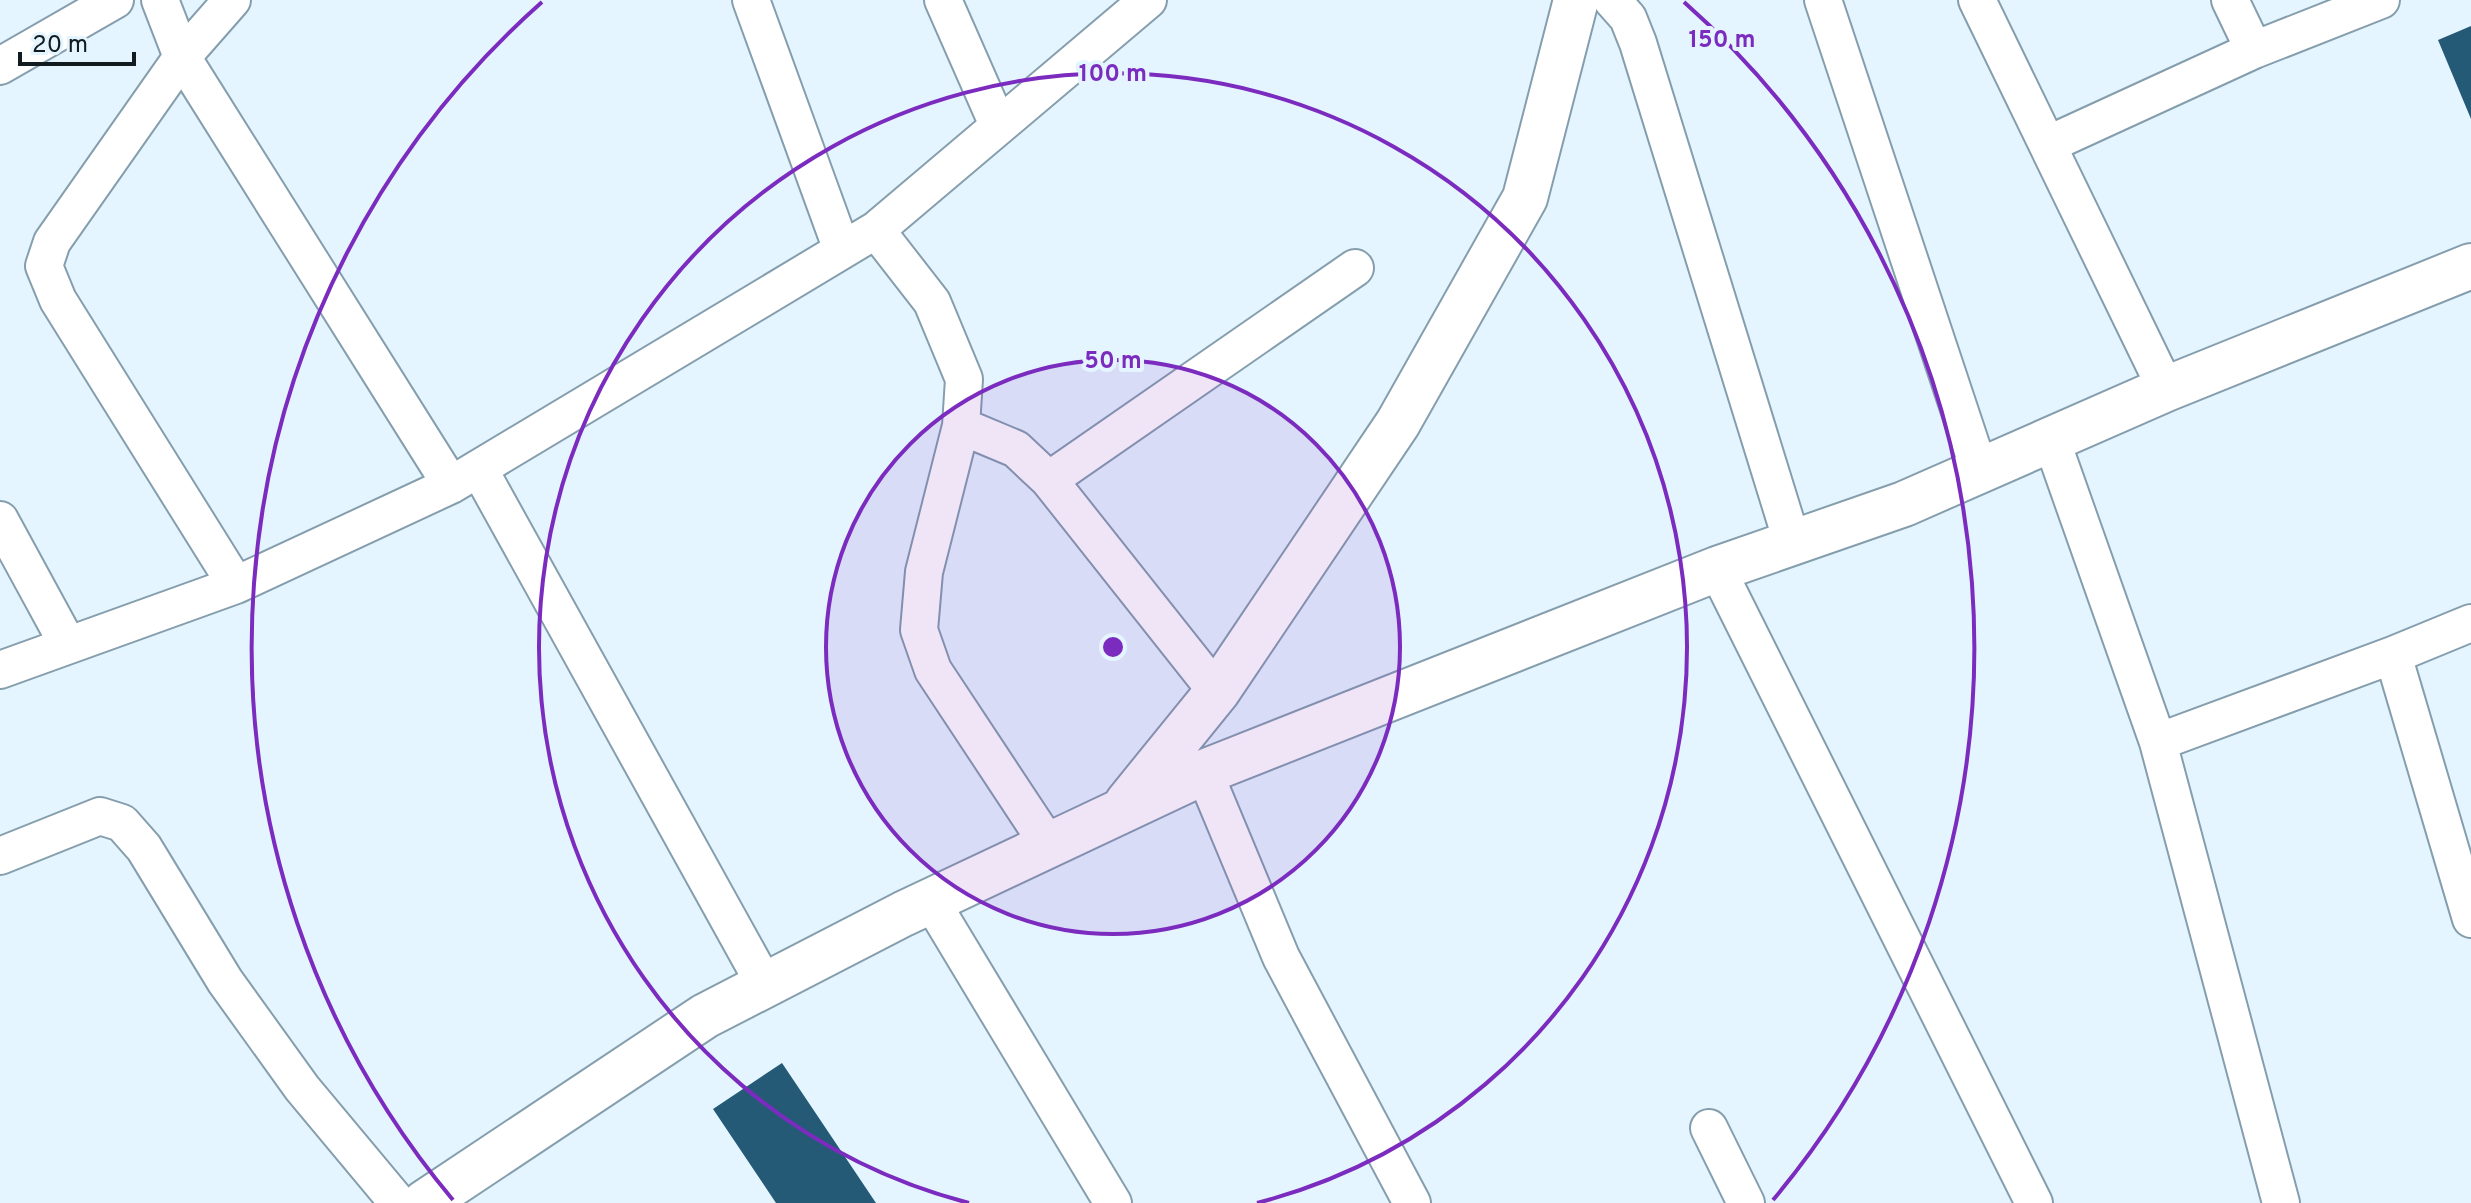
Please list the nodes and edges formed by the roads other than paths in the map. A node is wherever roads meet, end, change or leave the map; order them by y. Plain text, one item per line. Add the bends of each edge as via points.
1 (115, 0) edge
2 (160, 0) edge
3 (232, 0) edge
4 (751, 0) edge
5 (943, 0) edge
6 (1148, 0) edge
7 (1576, 0) edge
8 (1612, 0) edge
9 (1823, 0) edge
10 (1977, 0) edge
11 (2230, 0) edge
12 (2381, 0) edge
13 (2254, 50) junction
14 (182, 57) junction
15 (0, 66) edge
16 (998, 125) junction
17 (2049, 144) junction
18 (876, 230) junction
19 (842, 250) junction
20 (2471, 266) edge
21 (1355, 268) dead end
22 (2166, 389) junction
23 (961, 426) junction
24 (2051, 439) junction
25 (1979, 469) junction
26 (465, 477) junction
27 (1049, 480) junction
28 (0, 520) edge
29 (1793, 545) junction
30 (1717, 569) junction
31 (236, 585) junction
32 (2471, 623) edge
33 (68, 645) junction
34 (2393, 655) junction
35 (0, 670) edge
36 (1217, 692) junction
37 (2158, 742) junction
38 (1204, 772) junction
39 (1122, 809) junction
40 (1048, 844) junction
41 (0, 856) edge
42 (931, 901) junction
43 (2471, 919) edge
44 (765, 985) junction
45 (1709, 1128) dead end
46 (398, 1203) edge
47 (424, 1203) edge
48 (1113, 1203) edge
49 (1412, 1203) edge
50 (1746, 1203) edge
51 (2034, 1203) edge
52 (2281, 1203) edge

1 - 15 street
2 - 14 street
3 - 14 street
4 - 19 street
5 - 16 street
6 - 16 street
7 - 36 main road via 1525,198 1398,423
8 - 29 street via 1628,18 1638,43
9 - 25 street
10 - 17 street
11 - 13 street
12 - 13 street
13 - 17 street
14 - 26 street
14 - 31 street via 52,242 44,266 58,300
16 - 18 street
17 - 22 street
18 - 19 street
18 - 23 street via 932,302 964,379
19 - 26 street
20 - 22 main road
21 - 27 street
22 - 24 main road
23 - 27 street via 1016,449
23 - 40 street via 924,572 919,630 933,670
24 - 25 main road
24 - 37 street
25 - 29 main road via 1904,504
26 - 31 street
26 - 44 street
27 - 36 street
28 - 33 street
29 - 30 main road
30 - 38 main road
30 - 51 street
31 - 33 street
32 - 34 street
33 - 35 street
34 - 37 street
34 - 43 street
36 - 39 main road
37 - 52 street
38 - 39 main road
38 - 49 street via 1281,957
39 - 40 main road
40 - 42 main road
41 - 46 street via 100,816 122,823 144,848 225,981 302,1088
42 - 44 main road
42 - 48 street
44 - 47 main road via 705,1016
45 - 50 street

